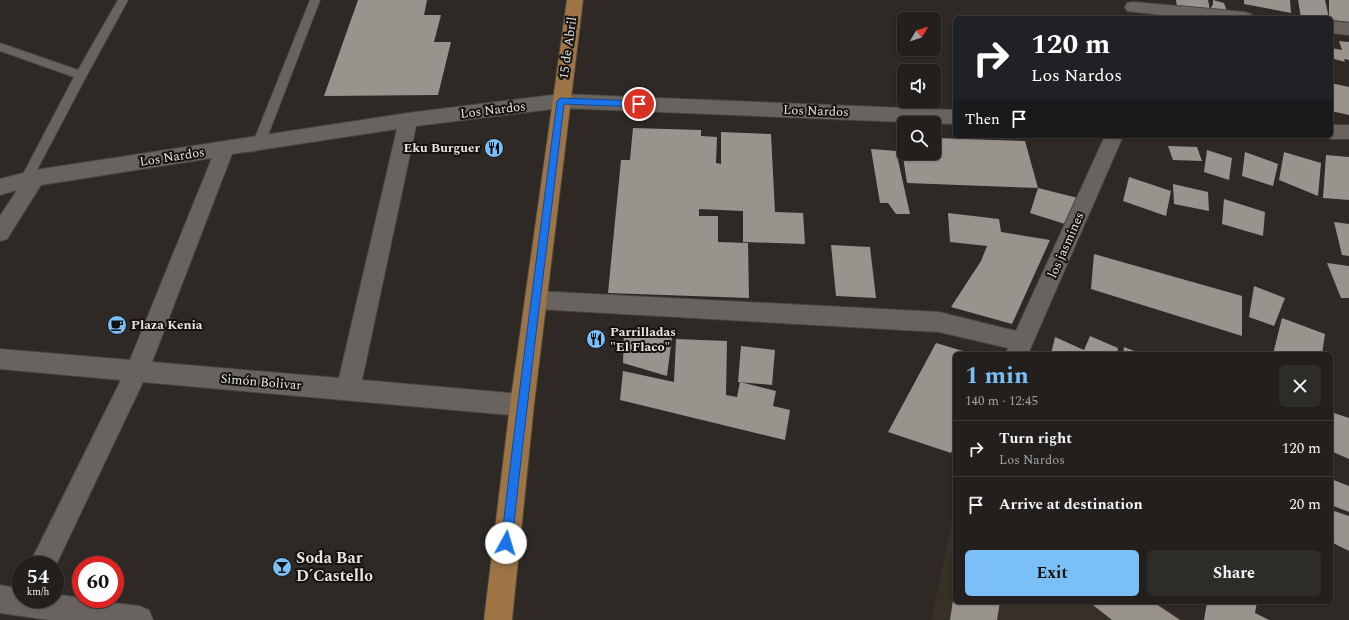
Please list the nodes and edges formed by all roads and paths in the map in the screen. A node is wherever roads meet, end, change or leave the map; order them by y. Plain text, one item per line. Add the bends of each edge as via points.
1 (123, 0) edge
2 (315, 0) edge
3 (575, 0) edge
4 (1133, 8) edge
5 (1223, 16) edge
6 (1333, 27) edge
7 (1349, 29) edge
8 (0, 47) edge
9 (81, 75) junction
10 (560, 101) junction
11 (953, 117) edge
12 (408, 120) junction
13 (1333, 132) edge
14 (1349, 132) edge
15 (1113, 138) edge
16 (244, 148) junction
17 (30, 179) junction
18 (0, 187) edge
19 (0, 232) edge
20 (536, 300) junction
21 (1020, 348) edge
22 (0, 360) edge
23 (137, 371) junction
24 (348, 390) junction
25 (522, 405) junction
26 (46, 556) edge
27 (64, 608) edge
28 (139, 620) edge
29 (498, 620) edge

1 - 9 lane
2 - 16 lane
3 - 10 main road, 15 de Abril
4 - 5 street
6 - 7 street
8 - 9 lane
9 - 17 lane
10 - 11 street, Los Nardos
10 - 12 street, Los Nardos
10 - 20 main road, 15 de Abril
12 - 16 street, Los Nardos
12 - 24 street
13 - 14 street
15 - 21 street, los jasmines
16 - 17 street, Los Nardos
16 - 23 street
17 - 18 street, Los Nardos
17 - 19 street
20 - 21 street via 938,322
20 - 25 main road, 15 de Abril
22 - 23 street, Simón Bolivar
23 - 24 street, Simón Bolivar
23 - 26 street
24 - 25 street, Simón Bolivar
25 - 29 main road, 15 de Abril
27 - 28 street

